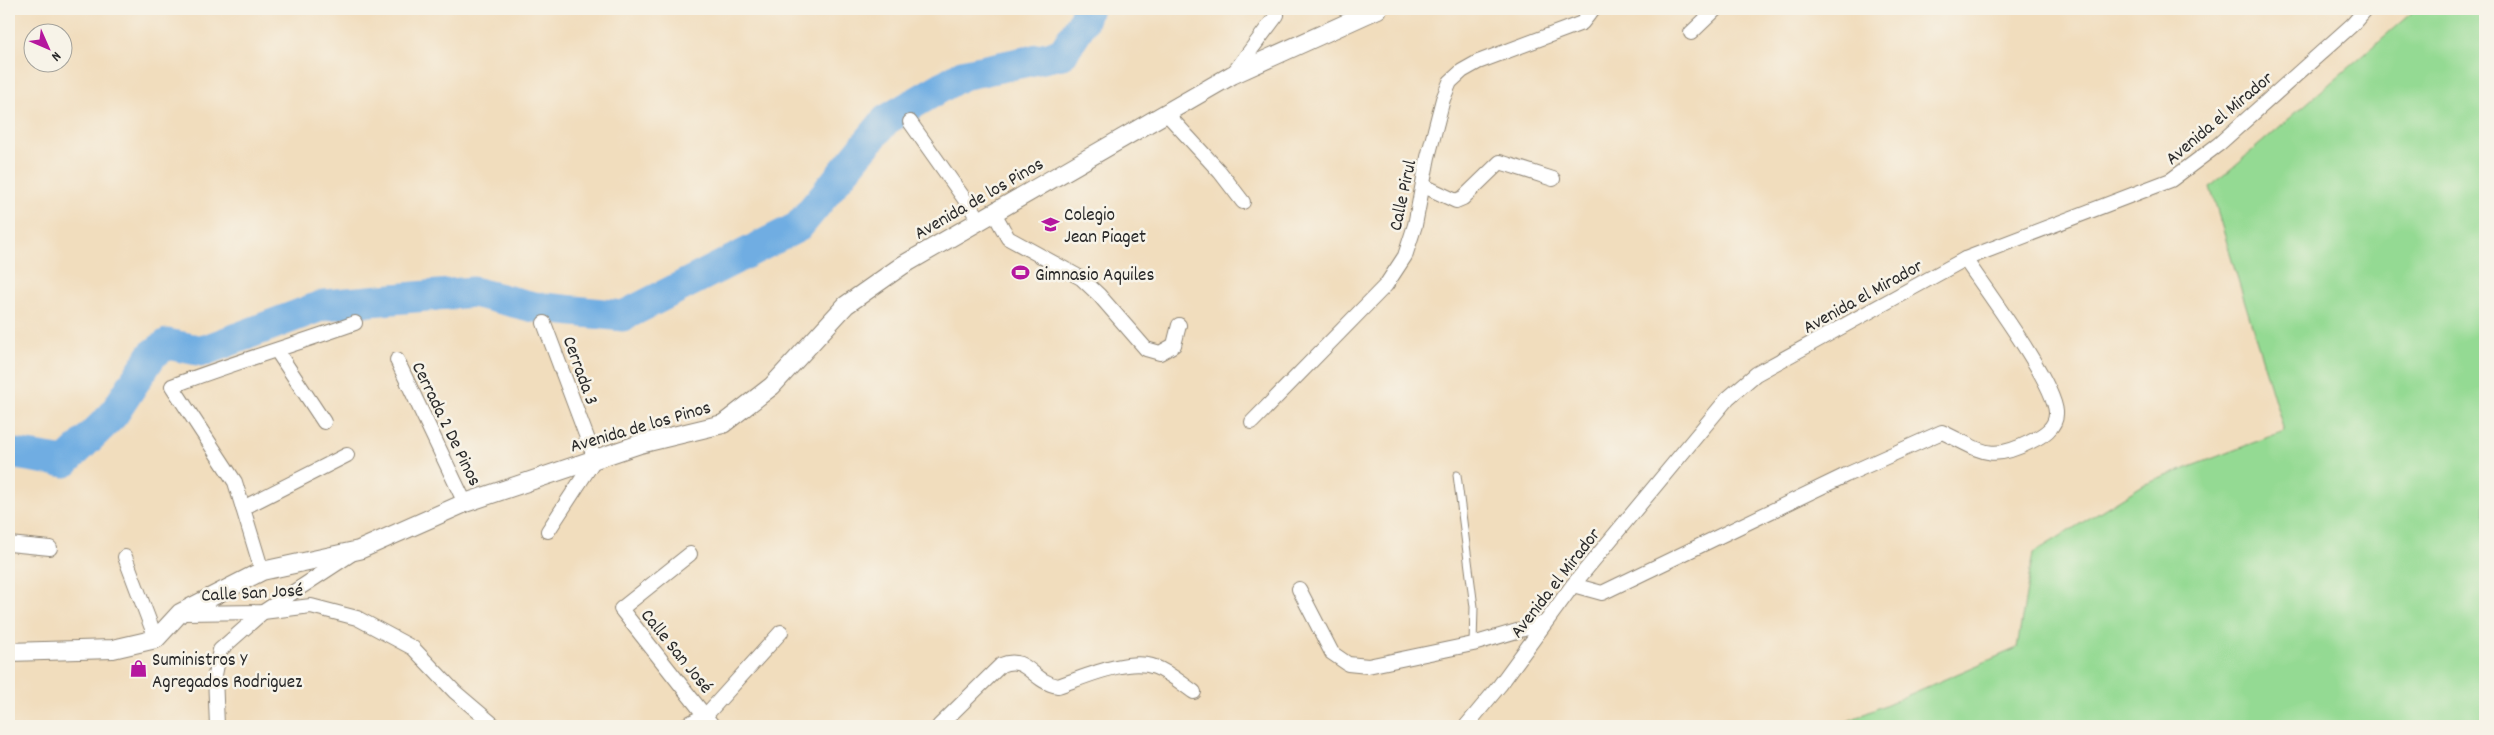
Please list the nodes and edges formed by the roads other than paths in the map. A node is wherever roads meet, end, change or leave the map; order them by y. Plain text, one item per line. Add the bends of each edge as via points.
1 (1274, 9) edge
2 (1378, 9) edge
3 (1594, 9) edge
4 (1716, 9) edge
5 (2366, 9) edge
6 (1691, 32) dead end
7 (1232, 75) junction
8 (1166, 113) junction
9 (910, 122) dead end
10 (1553, 179) dead end
11 (1424, 186) junction
12 (1243, 202) dead end
13 (987, 217) junction
14 (1966, 259) junction
15 (354, 323) dead end
16 (544, 323) dead end
17 (1178, 325) dead end
18 (277, 352) junction
19 (396, 360) dead end
20 (324, 422) dead end
21 (1252, 422) dead end
22 (347, 455) dead end
23 (595, 459) junction
24 (1457, 475) dead end
25 (465, 503) junction
26 (243, 508) junction
27 (548, 531) dead end
28 (9, 544) edge
29 (50, 548) dead end
30 (359, 550) junction
31 (690, 554) dead end
32 (125, 556) dead end
33 (262, 571) junction
34 (1573, 585) junction
35 (1299, 589) dead end
36 (180, 612) junction
37 (263, 612) junction
38 (1544, 623) junction
39 (781, 632) dead end
40 (156, 639) junction
41 (1473, 644) junction
42 (9, 652) edge
43 (1194, 692) dead end
44 (710, 720) edge
45 (217, 726) edge
46 (495, 726) edge
47 (684, 726) edge
48 (938, 726) edge
49 (1466, 726) edge

1 - 7 street via 1277,15
2 - 7 street, Avenida de los Pinos
3 - 11 street, Calle Pirul via 1582,23 1478,62 1450,82 1428,157
4 - 6 street
5 - 14 street, Avenida el Mirador via 2220,144 2171,180
7 - 8 street, Avenida de los Pinos
8 - 12 street
8 - 13 street, Avenida de los Pinos
9 - 13 street
10 - 11 street via 1500,162 1456,201
11 - 21 street, Calle Pirul via 1405,256 1386,285
13 - 17 street via 1008,238 1081,278 1100,295 1146,349 1160,352 1174,345
13 - 23 street, Avenida de los Pinos via 903,265 846,305 772,386 723,424 640,444
14 - 34 street, Avenida el Mirador via 1756,374 1728,398
14 - 34 street via 2048,388 2056,412 2053,425 2045,434 2009,452 1989,454 1942,432 1602,593
15 - 18 street
16 - 23 street, Cerrada 3
18 - 20 street
18 - 26 street via 234,362 172,386 235,482
19 - 25 street, Cerrada 2 De Pinos
22 - 26 street
23 - 25 street, Avenida de los Pinos
23 - 27 street
24 - 41 lane via 1474,607
25 - 30 street, Avenida de los Pinos
26 - 33 street
28 - 29 street
30 - 33 street, Avenida de los Pinos
30 - 37 street
31 - 44 street, Calle San José via 621,609
32 - 40 street
33 - 36 street, Avenida de los Pinos
34 - 38 street, Avenida el Mirador
35 - 41 street via 1332,654 1348,664 1368,666
36 - 37 street, Calle San José
36 - 40 street, Avenida de los Pinos
37 - 45 street via 220,650 215,675
37 - 46 street, Calle San José via 312,606 357,618 414,648 455,692
38 - 41 street
38 - 49 street, Avenida el Mirador
39 - 44 street
40 - 42 street via 113,649
43 - 48 street via 1156,667 1141,663 1127,664 1058,686 1049,684 1019,662 1011,661 1001,665
44 - 47 street, Calle San José

